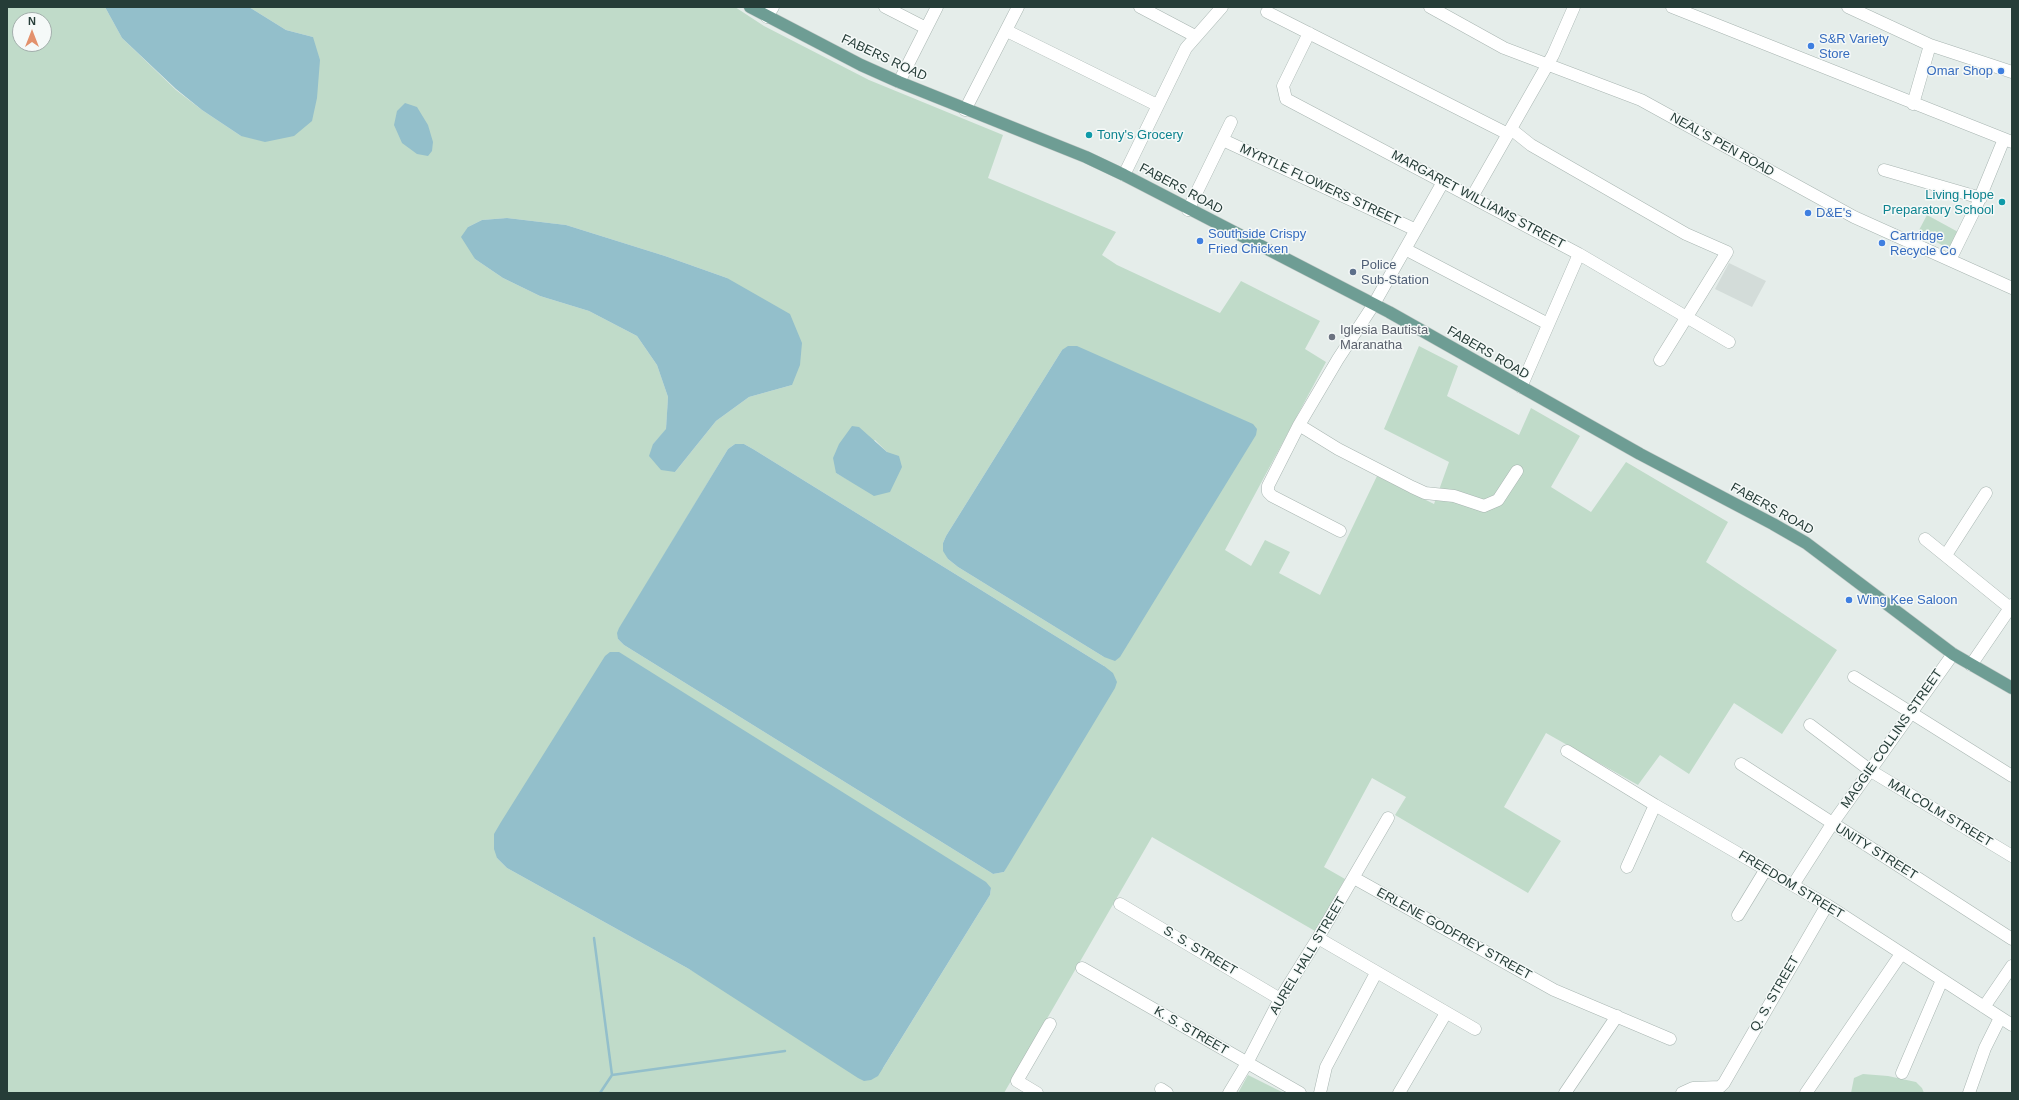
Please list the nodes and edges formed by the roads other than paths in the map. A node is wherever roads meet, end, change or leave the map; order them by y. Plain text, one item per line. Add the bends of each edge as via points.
1 (750, 7) edge
2 (885, 7) edge
3 (937, 7) edge
4 (1018, 7) edge
5 (1140, 7) edge
6 (1222, 7) edge
7 (1430, 7) edge
8 (1574, 7) edge
9 (1672, 7) edge
10 (1850, 7) edge
11 (770, 12) edge
12 (1267, 12) dead end
13 (926, 28) junction
14 (1007, 31) junction
15 (1309, 33) junction
16 (1195, 36) junction
17 (1930, 45) junction
18 (1548, 64) junction
19 (2012, 72) edge
20 (898, 82) junction
21 (1913, 104) junction
22 (1157, 105) junction
23 (965, 110) junction
24 (1231, 122) dead end
25 (1510, 131) junction
26 (1223, 140) junction
27 (2008, 141) edge
28 (1884, 170) dead end
29 (1124, 175) junction
30 (1444, 182) junction
31 (1472, 197) junction
32 (1981, 198) junction
33 (1188, 210) junction
34 (1416, 230) junction
35 (1405, 249) junction
36 (1579, 254) junction
37 (1950, 260) junction
38 (2012, 288) edge
39 (1374, 304) junction
40 (1686, 317) junction
41 (1548, 324) junction
42 (1729, 342) dead end
43 (1660, 360) dead end
44 (1521, 387) junction
45 (1299, 425) junction
46 (1518, 471) dead end
47 (1986, 493) dead end
48 (1340, 531) dead end
49 (1925, 539) dead end
50 (1946, 555) junction
51 (2011, 606) edge
52 (1953, 654) junction
53 (1971, 665) junction
54 (1854, 677) dead end
55 (2012, 688) edge
56 (1911, 713) junction
57 (1810, 725) dead end
58 (1567, 751) dead end
59 (1741, 764) dead end
60 (1871, 771) junction
61 (2012, 776) edge
62 (1655, 805) junction
63 (1388, 818) dead end
64 (1832, 824) junction
65 (2012, 856) edge
66 (1627, 867) dead end
67 (1766, 869) junction
68 (1354, 878) junction
69 (1793, 885) junction
70 (1120, 904) dead end
71 (1827, 905) junction
72 (1738, 915) dead end
73 (1318, 938) junction
74 (2012, 939) edge
75 (1901, 954) junction
76 (2012, 966) edge
77 (1082, 968) dead end
78 (1376, 973) junction
79 (1942, 980) junction
80 (1280, 999) junction
81 (1984, 1007) junction
82 (1446, 1013) junction
83 (1617, 1016) junction
84 (2000, 1018) junction
85 (1050, 1024) dead end
86 (2012, 1025) edge
87 (1476, 1029) dead end
88 (1670, 1039) dead end
89 (1247, 1063) junction
90 (1902, 1073) dead end
91 (1037, 1093) edge
92 (1229, 1093) edge
93 (1300, 1093) edge
94 (1320, 1093) edge
95 (1399, 1093) edge
96 (1565, 1093) edge
97 (1682, 1093) edge
98 (1806, 1093) edge
99 (1969, 1093) edge

1 - 11 main road, FABERS ROAD
2 - 13 street
3 - 13 street
4 - 14 street
5 - 16 street
6 - 16 street
7 - 18 street, NEAL'S PEN ROAD via 1492,42
8 - 18 street
9 - 21 street
10 - 17 street
11 - 20 main road, FABERS ROAD
12 - 15 street
13 - 20 street
14 - 22 street
14 - 23 street
15 - 25 street
15 - 30 street, MARGARET WILLIAMS STREET via 1283,86 1286,99
16 - 22 street via 1186,48
17 - 19 street
17 - 21 street
18 - 25 street
18 - 37 street, NEAL'S PEN ROAD via 1641,100 1828,203
20 - 23 main road, FABERS ROAD
21 - 27 street
22 - 29 street
23 - 29 main road, FABERS ROAD via 1086,157
24 - 26 street
25 - 31 street
25 - 40 street via 1686,234 1727,252
26 - 33 street
26 - 34 street, MYRTLE FLOWERS STREET
27 - 32 street
28 - 32 street
29 - 33 main road, FABERS ROAD
30 - 31 street, MARGARET WILLIAMS STREET
30 - 34 street
31 - 36 street, MARGARET WILLIAMS STREET
32 - 37 street
33 - 39 main road, FABERS ROAD
34 - 35 street
35 - 39 street
35 - 41 street
36 - 40 street, MARGARET WILLIAMS STREET
36 - 41 street
37 - 38 street, NEAL'S PEN ROAD
39 - 44 main road, FABERS ROAD
39 - 45 street
40 - 42 street, MARGARET WILLIAMS STREET
40 - 43 street
41 - 44 street
44 - 52 main road, FABERS ROAD via 1806,543
45 - 46 street via 1338,449 1425,493 1454,496 1484,506 1498,500
45 - 48 street via 1270,480 1268,492
47 - 50 street
49 - 50 street
50 - 51 street
51 - 53 street
52 - 53 main road, FABERS ROAD
52 - 56 street, MAGGIE COLLINS STREET
53 - 55 main road, FABERS ROAD
54 - 56 street
56 - 60 street, MAGGIE COLLINS STREET
56 - 61 street
57 - 60 street, MALCOLM STREET
58 - 62 street, FREEDOM STREET
59 - 64 street, UNITY STREET
60 - 64 street, MAGGIE COLLINS STREET
60 - 65 street, MALCOLM STREET
62 - 66 street
62 - 67 street, FREEDOM STREET
63 - 68 street, AUREL HALL STREET
64 - 69 street, MAGGIE COLLINS STREET
64 - 74 street, UNITY STREET
67 - 69 street, FREEDOM STREET
67 - 72 street
68 - 73 street, AUREL HALL STREET
68 - 83 street, ERLENE GODFREY STREET via 1554,990
69 - 71 street, FREEDOM STREET
70 - 80 street, S. S. STREET
71 - 75 street, FREEDOM STREET
71 - 97 street, Q. S. STREET via 1724,1084 1720,1087 1693,1088
73 - 78 street
73 - 80 street, AUREL HALL STREET
75 - 79 street, FREEDOM STREET
75 - 98 street
76 - 81 street
77 - 89 street, K. S. STREET
78 - 82 street
78 - 94 street via 1326,1067
79 - 81 street, FREEDOM STREET
79 - 90 street
80 - 89 street, AUREL HALL STREET
81 - 84 street, FREEDOM STREET
82 - 87 street
82 - 95 street
83 - 88 street, ERLENE GODFREY STREET
83 - 96 street
84 - 86 street, FREEDOM STREET
84 - 99 street via 1985,1048
85 - 91 street via 1016,1081
89 - 92 street, AUREL HALL STREET
89 - 93 street, K. S. STREET

